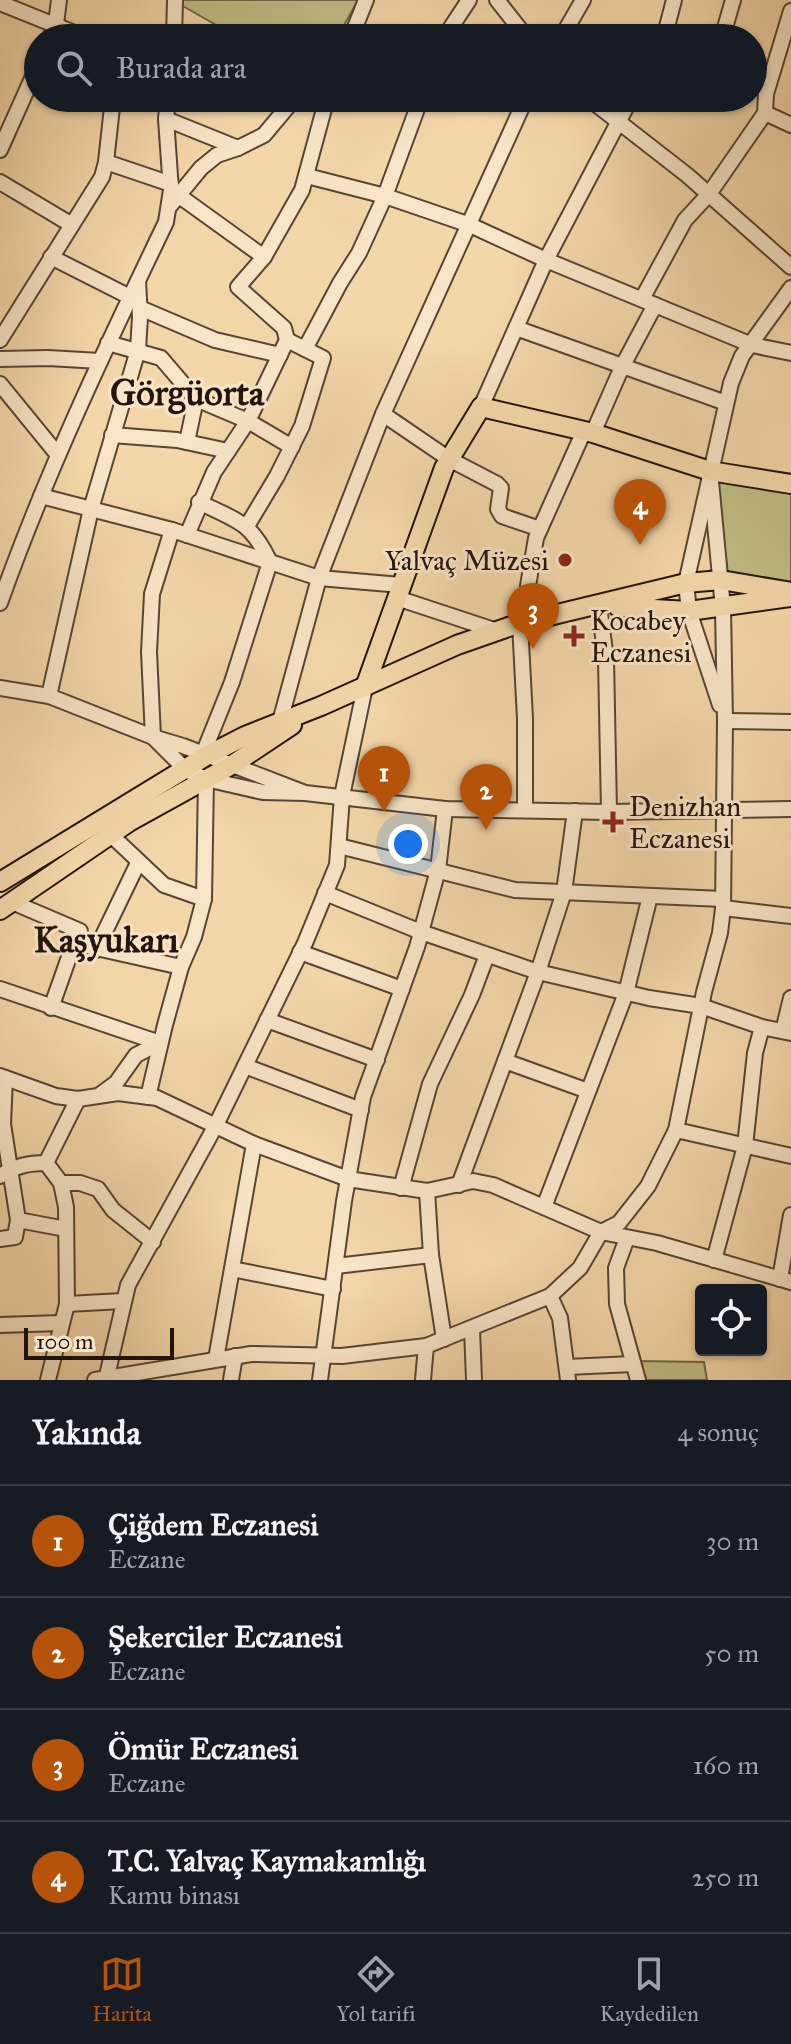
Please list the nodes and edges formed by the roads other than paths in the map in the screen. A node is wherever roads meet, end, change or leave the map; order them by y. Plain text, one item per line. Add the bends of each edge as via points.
1 (59, 0) edge
2 (175, 0) edge
3 (366, 0) edge
4 (469, 0) edge
5 (497, 0) edge
6 (583, 0) edge
7 (674, 0) edge
8 (733, 0) edge
9 (0, 3) edge
10 (791, 11) edge
11 (40, 24) edge
12 (54, 24) edge
13 (174, 24) edge
14 (356, 24) edge
15 (453, 24) edge
16 (516, 24) edge
17 (569, 24) edge
18 (668, 24) edge
19 (726, 24) edge
20 (767, 73) edge
21 (24, 96) edge
22 (111, 112) edge
23 (167, 112) edge
24 (283, 112) edge
25 (323, 112) edge
26 (416, 112) edge
27 (520, 112) edge
28 (605, 112) edge
29 (623, 112) edge
30 (765, 113) joint
31 (166, 119) junction
32 (617, 122) junction
33 (791, 125) edge
34 (238, 148) junction
35 (0, 150) edge
36 (106, 162) junction
37 (307, 176) junction
38 (0, 182) edge
39 (174, 190) junction
40 (709, 194) junction
41 (385, 196) junction
42 (72, 225) junction
43 (470, 225) junction
44 (51, 257) junction
45 (264, 257) junction
46 (546, 260) junction
47 (791, 267) edge
48 (791, 288) edge
49 (649, 302) junction
50 (135, 303) junction
51 (516, 328) junction
52 (0, 340) edge
53 (287, 340) junction
54 (108, 343) junction
55 (752, 345) junction
56 (305, 349) junction
57 (138, 350) junction
58 (791, 353) edge
59 (280, 355) junction
60 (0, 359) edge
61 (100, 361) junction
62 (622, 367) junction
63 (0, 384) edge
64 (196, 399) junction
65 (726, 403) junction
66 (481, 407) junction
67 (383, 414) junction
68 (248, 421) junction
69 (588, 432) junction
70 (112, 435) junction
71 (187, 442) junction
72 (292, 447) junction
73 (228, 451) junction
74 (58, 455) junction
75 (449, 459) junction
76 (710, 471) junction
77 (791, 484) edge
78 (41, 496) junction
79 (199, 502) junction
80 (91, 509) junction
81 (247, 526) junction
82 (540, 529) junction
83 (172, 530) junction
84 (187, 535) junction
85 (270, 562) junction
86 (319, 578) junction
87 (721, 580) junction
88 (686, 583) junction
89 (399, 592) junction
90 (791, 594) edge
91 (0, 603) edge
92 (599, 606) junction
93 (723, 608) junction
94 (689, 611) junction
95 (525, 622) junction
96 (497, 631) junction
97 (365, 687) junction
98 (0, 688) edge
99 (49, 696) junction
100 (725, 721) junction
101 (791, 722) edge
102 (278, 729) junction
103 (153, 737) junction
104 (204, 755) junction
105 (232, 765) junction
106 (186, 770) junction
107 (206, 779) junction
108 (305, 793) junction
109 (342, 796) junction
110 (445, 809) junction
111 (791, 809) edge
112 (525, 810) junction
113 (575, 811) junction
114 (609, 812) junction
115 (724, 812) junction
116 (111, 835) junction
117 (339, 846) junction
118 (138, 863) junction
119 (438, 870) junction
120 (0, 882) edge
121 (564, 892) junction
122 (325, 893) junction
123 (650, 896) junction
124 (204, 899) junction
125 (723, 904) junction
126 (6, 906) edge
127 (791, 916) edge
128 (421, 932) junction
129 (74, 943) junction
130 (96, 950) junction
131 (300, 952) junction
132 (487, 955) junction
133 (181, 967) junction
134 (538, 972) junction
135 (0, 989) edge
136 (402, 989) junction
137 (626, 993) junction
138 (791, 998) edge
139 (701, 1006) junction
140 (51, 1008) junction
141 (267, 1020) junction
142 (762, 1027) junction
143 (787, 1032) edge
144 (160, 1043) junction
145 (377, 1060) junction
146 (505, 1061) junction
147 (245, 1066) junction
148 (2, 1077) edge
149 (588, 1091) junction
150 (97, 1096) junction
151 (148, 1097) junction
152 (78, 1099) junction
153 (361, 1110) junction
154 (216, 1125) junction
155 (676, 1130) junction
156 (254, 1144) junction
157 (745, 1146) junction
158 (791, 1156) edge
159 (46, 1163) junction
160 (6, 1173) edge
161 (348, 1179) junction
162 (61, 1183) junction
163 (459, 1185) junction
164 (401, 1188) junction
165 (427, 1191) junction
166 (544, 1207) junction
167 (791, 1215) edge
168 (18, 1220) junction
169 (66, 1229) junction
170 (601, 1232) junction
171 (627, 1238) junction
172 (0, 1239) edge
173 (153, 1242) junction
174 (431, 1255) junction
175 (714, 1260) junction
176 (336, 1266) junction
177 (232, 1269) junction
178 (786, 1280) edge
179 (333, 1289) junction
180 (550, 1296) junction
181 (123, 1301) junction
182 (67, 1304) junction
183 (61, 1323) junction
184 (0, 1325) edge
185 (472, 1329) junction
186 (444, 1339) junction
187 (426, 1346) junction
188 (324, 1355) junction
189 (235, 1356) junction
190 (216, 1359) junction
191 (633, 1364) junction
192 (568, 1374) edge
193 (102, 1379) edge
194 (48, 1380) edge
195 (231, 1380) edge
196 (320, 1380) edge
197 (423, 1380) edge
198 (474, 1380) edge
199 (638, 1380) edge

1 - 12 street
2 - 13 street
3 - 14 street
4 - 15 street
5 - 16 street
6 - 17 street
7 - 18 street
8 - 19 street
9 - 11 street
10 - 20 street
21 - 35 street
22 - 36 street
23 - 31 street
24 - 34 street via 264,135
25 - 37 street
26 - 41 street
27 - 43 street
28 - 32 street
29 - 32 street
30 - 33 street
30 - 40 street
31 - 34 street
31 - 39 street
32 - 40 street
32 - 46 street
34 - 39 street via 217,155
36 - 39 street
36 - 42 street via 94,193
37 - 41 street
37 - 45 street
38 - 42 street
39 - 45 street
39 - 50 street via 166,222 138,281
40 - 47 street
40 - 49 street via 685,220
41 - 43 street
41 - 56 street
42 - 44 street
43 - 46 street
43 - 67 street
44 - 50 street
44 - 52 street
45 - 53 street via 238,287 284,328
46 - 49 street
46 - 51 street
48 - 55 street
49 - 55 street
49 - 62 street
50 - 54 street
50 - 57 street
50 - 59 street via 215,340
51 - 62 street
51 - 66 street
53 - 56 street
53 - 59 street
54 - 57 street
54 - 61 street
55 - 58 street
55 - 65 street via 742,356
56 - 72 street via 323,358
57 - 64 street via 161,358
57 - 70 street
59 - 68 street
60 - 61 street
61 - 74 street
62 - 65 street
62 - 69 street
63 - 74 street
64 - 68 street
64 - 71 street
65 - 76 street
66 - 69 main road
66 - 75 main road
67 - 75 street
67 - 86 street
68 - 72 street
68 - 73 street
69 - 76 main road
69 - 82 street
70 - 71 street
70 - 80 street
71 - 73 street
72 - 81 street
73 - 79 street
74 - 78 street
75 - 82 street via 501,488 502,516
75 - 89 main road
76 - 77 main road
76 - 87 street
76 - 88 street
78 - 80 street
78 - 91 street
79 - 81 street
79 - 84 street
80 - 83 street
80 - 99 street
81 - 85 street
82 - 95 street
83 - 84 street
83 - 103 street via 152,594
84 - 85 street
85 - 86 street
85 - 104 street
86 - 89 street
86 - 102 street
87 - 88 main road
87 - 90 main road
87 - 93 street
88 - 92 main road
88 - 94 street
89 - 96 street
89 - 97 main road
90 - 93 main road
92 - 94 main road
92 - 95 main road
92 - 114 street via 606,659
93 - 94 main road
93 - 100 street
94 - 100 street
95 - 96 main road
95 - 112 street
96 - 97 main road
97 - 102 main road
97 - 109 street
98 - 99 street
99 - 103 street
100 - 101 street
100 - 115 street
102 - 104 main road via 245,736
102 - 105 main road
103 - 104 street
103 - 106 street
104 - 105 street
104 - 106 main road
105 - 107 main road
105 - 108 street
106 - 107 street
106 - 120 main road
107 - 108 street via 263,792
107 - 116 main road
107 - 124 street
108 - 109 street
109 - 110 street
109 - 117 street
110 - 112 street
110 - 119 street
111 - 115 street
112 - 113 street
113 - 114 street
113 - 121 street
114 - 115 street
115 - 125 street
116 - 118 street
116 - 126 main road
117 - 119 street
117 - 122 street
118 - 124 street via 164,885
118 - 130 street
119 - 121 street via 515,890
119 - 128 street
121 - 123 street
121 - 134 street
122 - 128 street
122 - 131 street
123 - 125 street
123 - 137 street
124 - 133 street
125 - 127 street
125 - 139 street
126 - 129 street via 80,931
128 - 132 street
128 - 136 street
129 - 130 street
129 - 140 street
130 - 133 street
131 - 136 street
131 - 141 street
132 - 134 street
132 - 164 street via 430,1084
133 - 144 street
134 - 137 street
134 - 146 street
135 - 140 street
136 - 145 street
137 - 139 street
137 - 149 street
138 - 143 street
139 - 142 street
139 - 155 street
140 - 144 street
141 - 145 street
141 - 147 street
142 - 143 street
142 - 157 street
144 - 150 street via 136,1055 116,1083
144 - 151 street
145 - 153 street
146 - 149 street
146 - 163 street
147 - 153 street
147 - 154 street
148 - 152 street
148 - 160 street
149 - 166 street
150 - 151 street
150 - 152 street
151 - 154 street
152 - 159 street
153 - 161 street
154 - 156 street
154 - 173 street
155 - 157 street
155 - 170 street via 648,1186 619,1223
156 - 161 street
156 - 177 street
157 - 158 street
157 - 175 street
159 - 160 street via 28,1163
159 - 162 street
160 - 168 street
161 - 164 street
161 - 176 street
162 - 169 street
162 - 173 street via 98,1189 113,1210
163 - 165 street
163 - 166 street via 493,1185
164 - 165 street
165 - 174 street
166 - 170 street
167 - 178 street
168 - 169 street
168 - 172 street via 15,1237
169 - 182 street
170 - 171 street
170 - 180 street via 580,1268
171 - 175 street
171 - 191 street via 616,1268 617,1304
173 - 181 street
174 - 176 street
174 - 186 street
175 - 178 street
176 - 179 street
177 - 179 street
177 - 190 street
179 - 188 street
180 - 185 street
180 - 192 street via 560,1318
181 - 182 street
181 - 193 street
182 - 183 street
183 - 184 street
183 - 194 street
185 - 186 street
185 - 198 street
186 - 187 street
187 - 188 street
187 - 197 street
188 - 189 street
188 - 196 street
189 - 190 street
189 - 195 street
190 - 193 street
191 - 192 street
191 - 199 street

